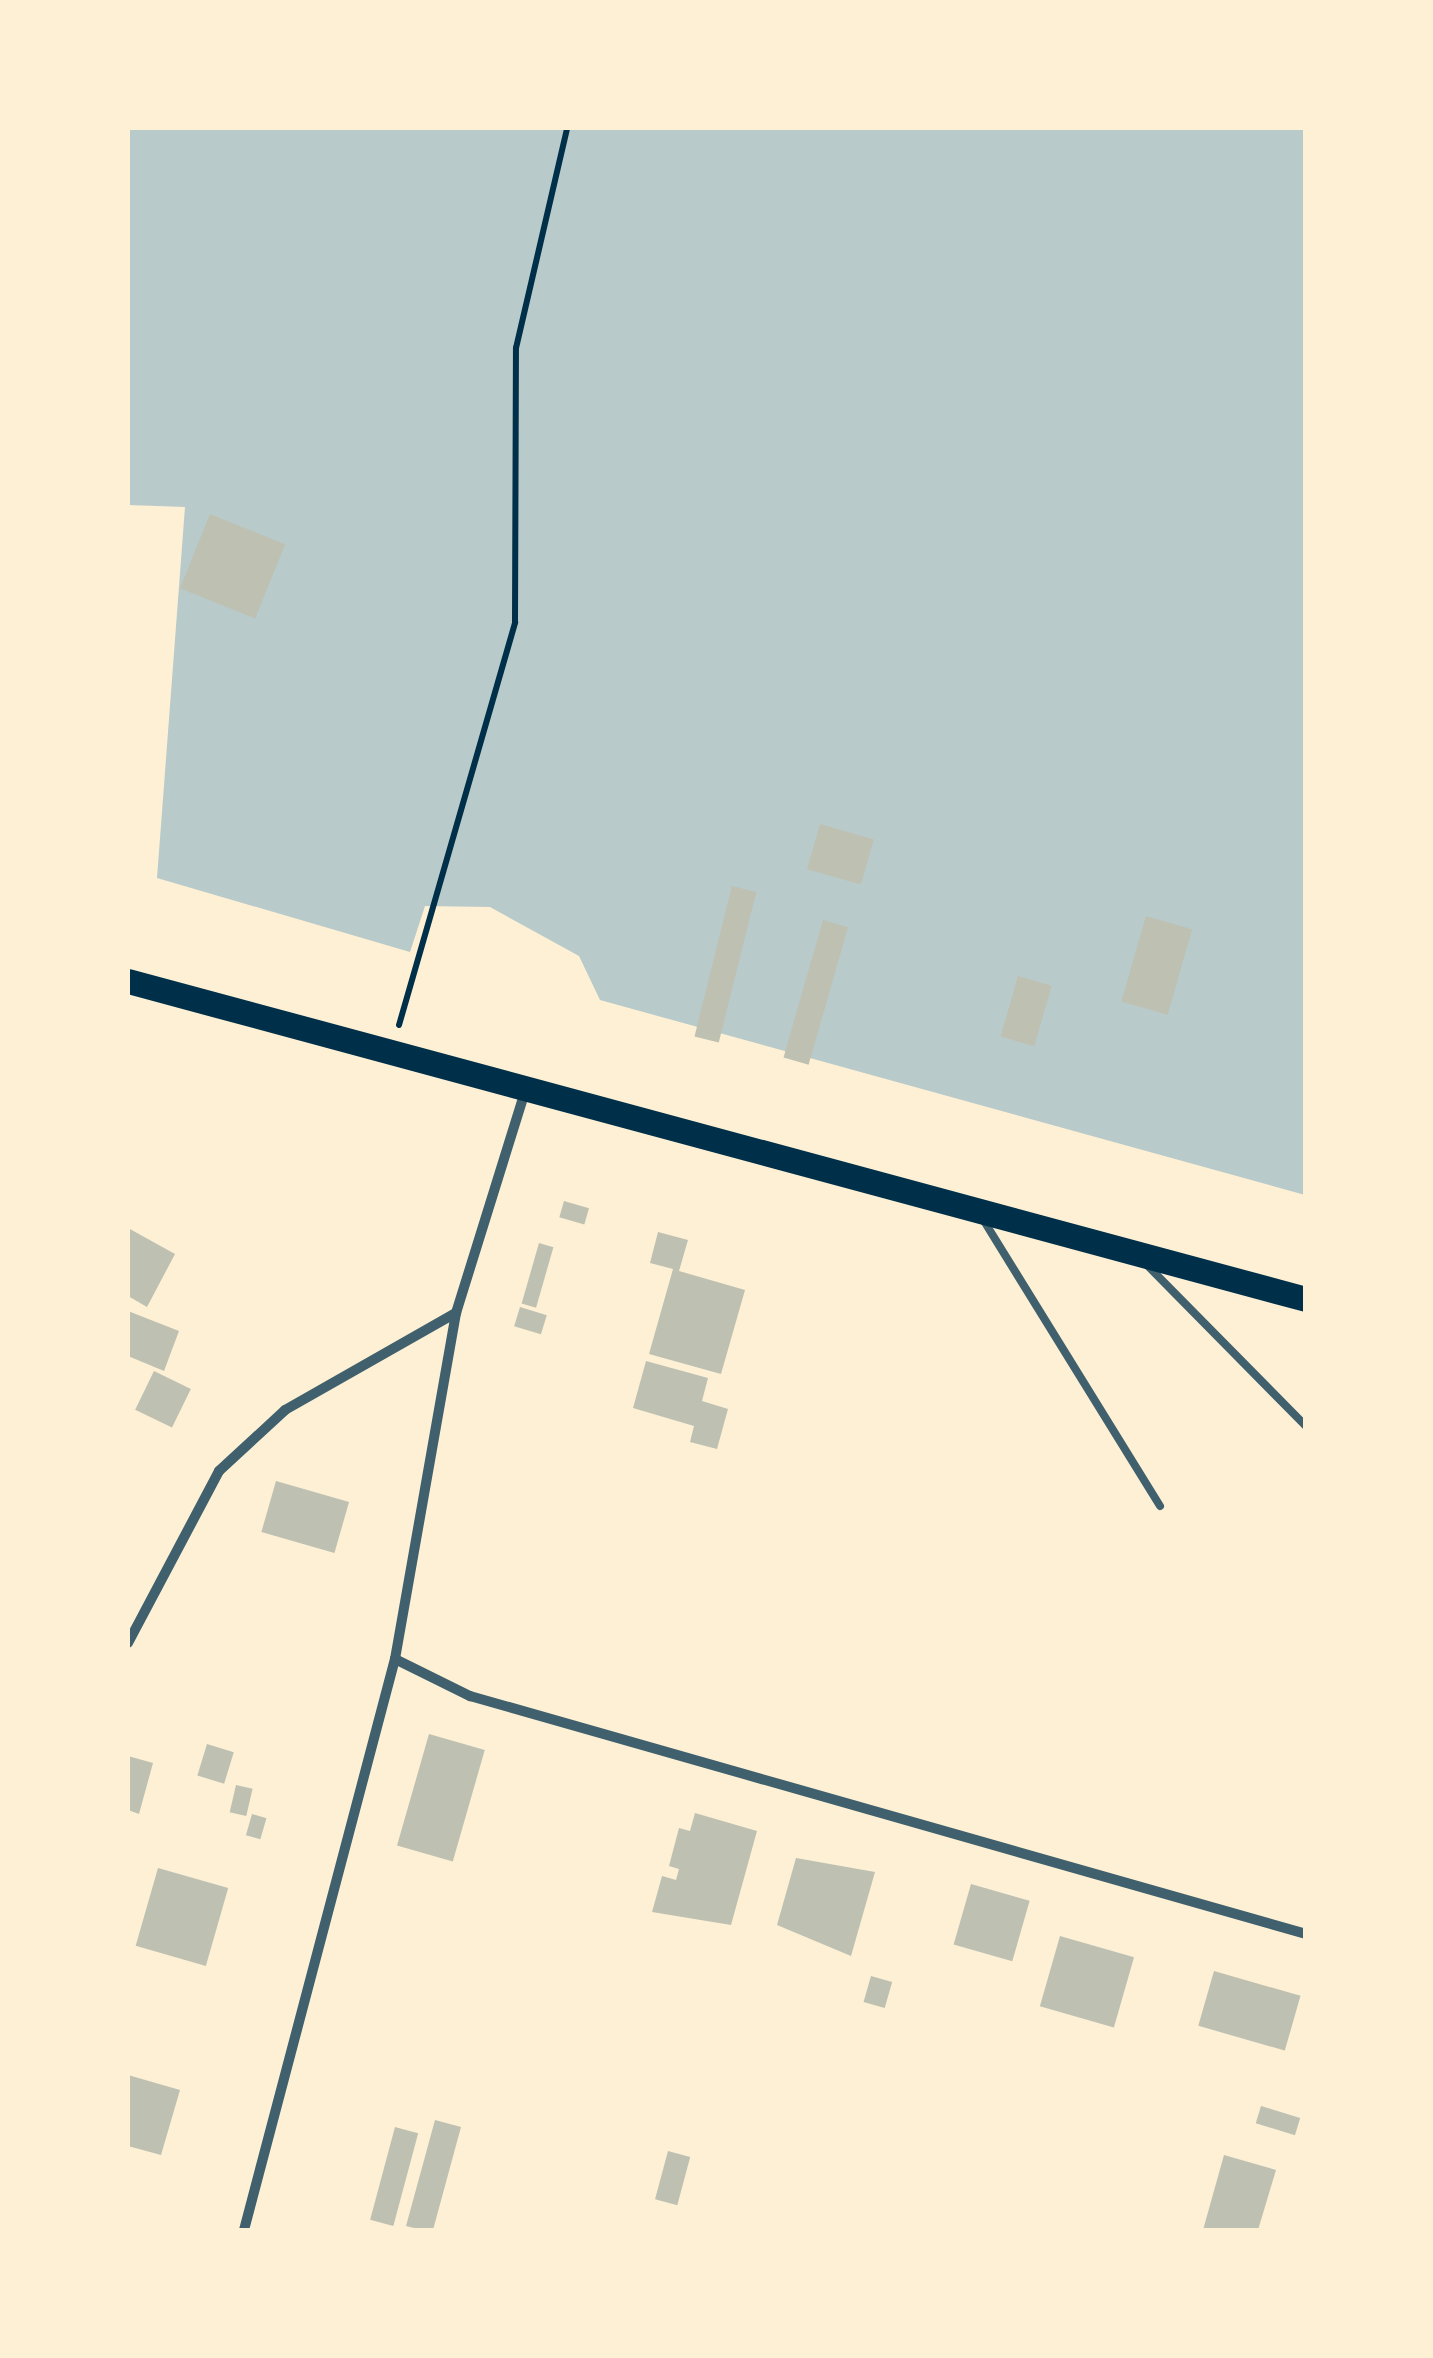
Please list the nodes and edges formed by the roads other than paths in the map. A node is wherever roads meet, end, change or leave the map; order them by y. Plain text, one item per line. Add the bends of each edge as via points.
1 (128, 982) edge
2 (526, 1087) junction
3 (976, 1210) junction
4 (1135, 1253) junction
5 (1306, 1299) edge
6 (456, 1313) junction
7 (1306, 1426) edge
8 (1160, 1506) dead end
9 (128, 1642) edge
10 (395, 1658) junction
11 (1306, 1934) edge
12 (244, 2230) edge

1 - 2 main road
2 - 3 main road
2 - 6 street
3 - 4 main road
3 - 8 lane
4 - 5 main road
4 - 7 lane
6 - 9 street via 285,1410 219,1471
6 - 10 street
10 - 11 street via 470,1696
10 - 12 street

